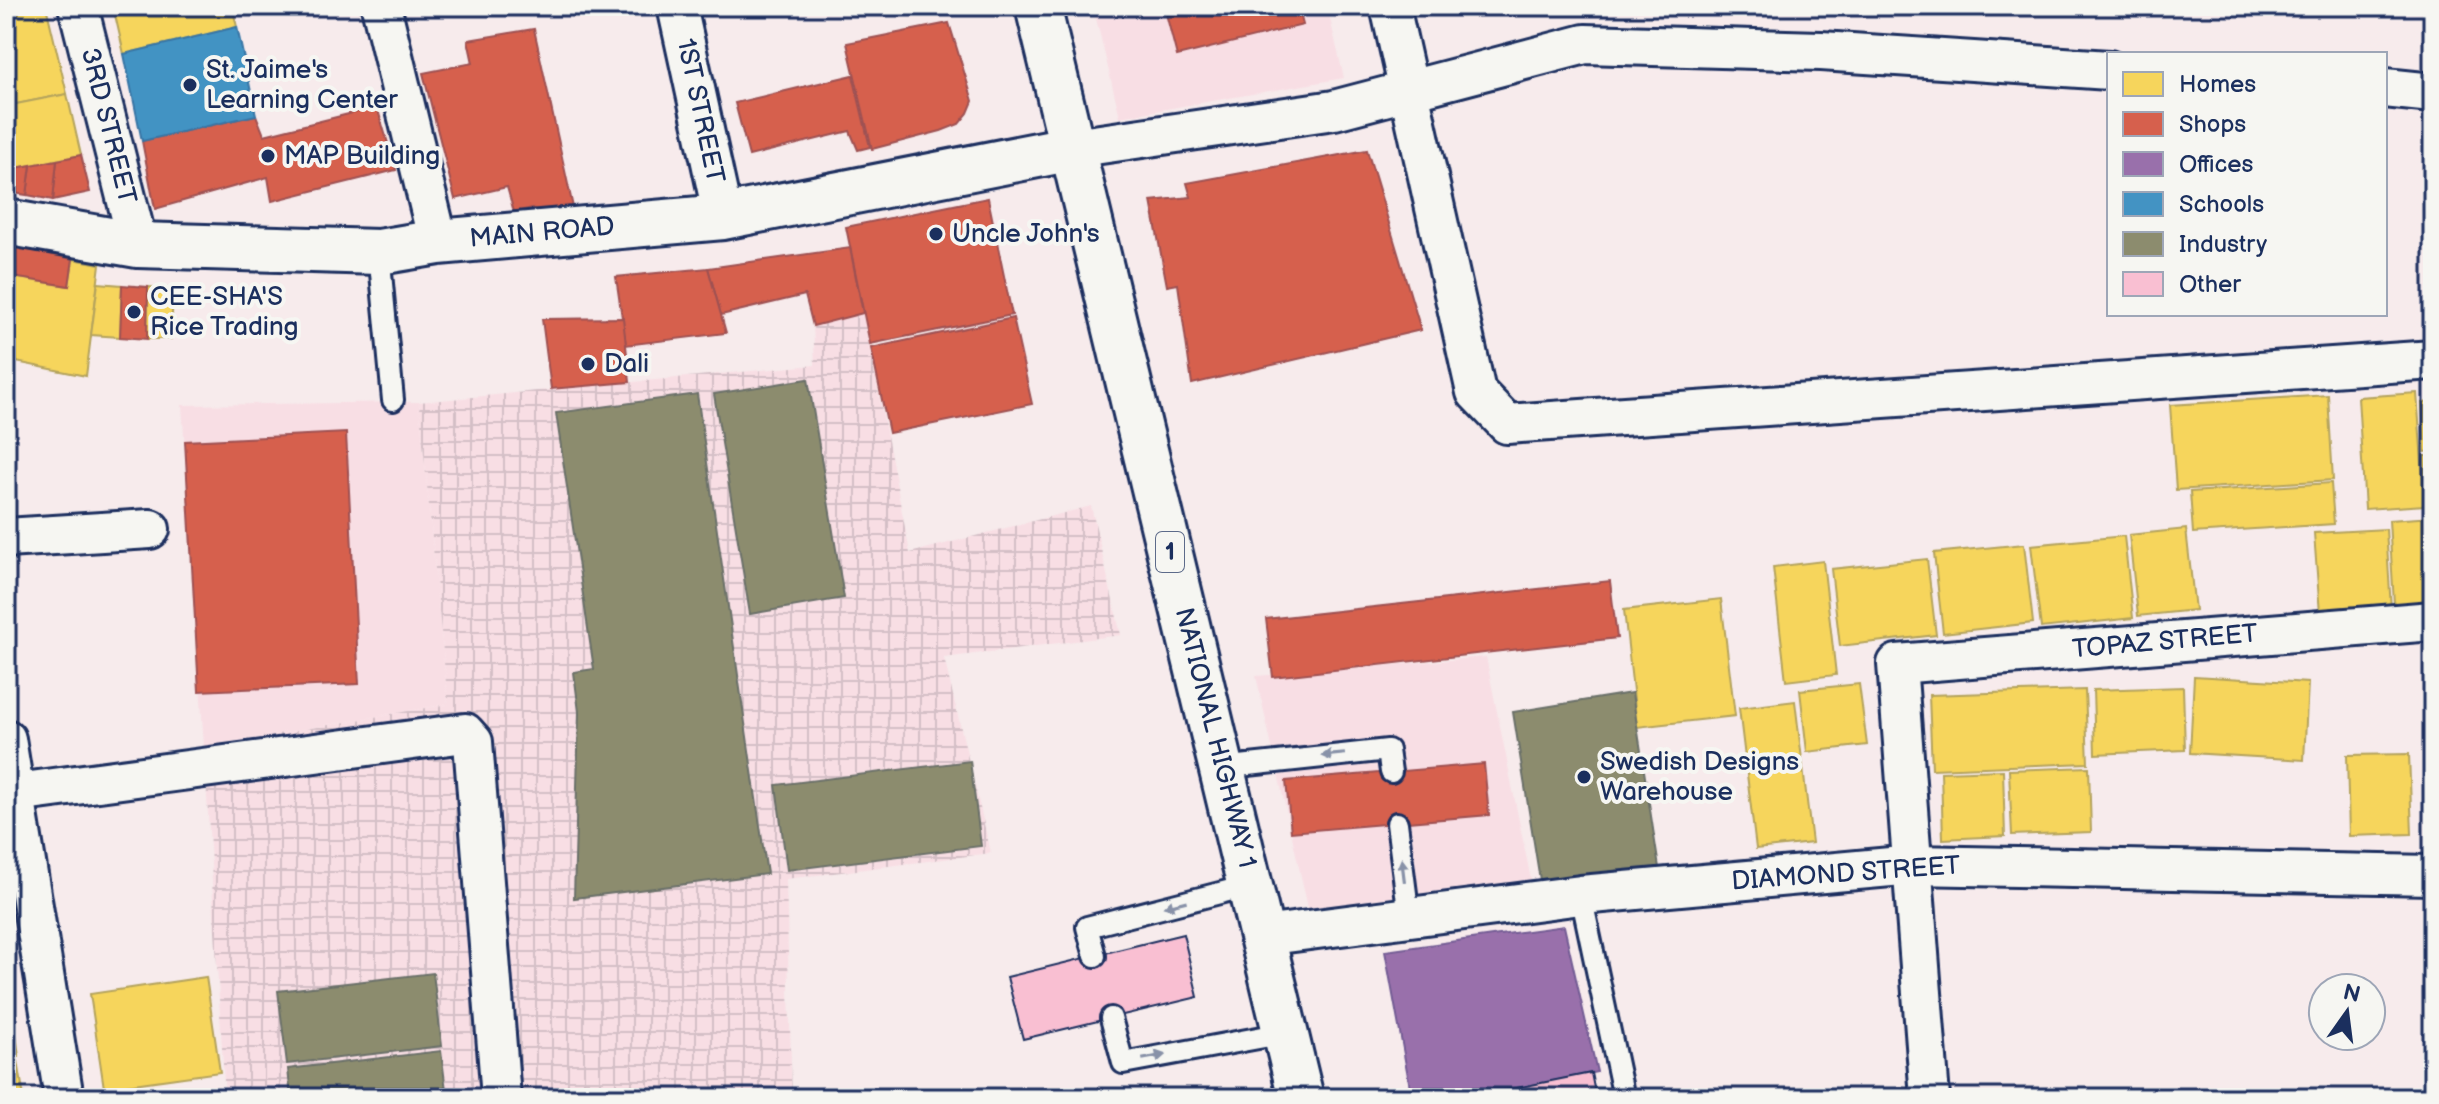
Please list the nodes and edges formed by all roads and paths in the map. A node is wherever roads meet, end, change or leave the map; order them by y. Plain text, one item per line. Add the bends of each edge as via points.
1 (78, 6) edge
2 (381, 6) edge
3 (677, 6) edge
4 (1038, 6) edge
5 (1390, 6) edge
6 (2107, 70) edge
7 (1409, 88) junction
8 (2387, 88) edge
9 (2433, 93) edge
10 (1073, 148) junction
11 (723, 217) junction
12 (6, 222) edge
13 (438, 242) junction
14 (138, 245) junction
15 (379, 252) junction
16 (2433, 360) edge
17 (393, 400) dead end
18 (150, 529) dead end
19 (6, 538) edge
20 (2433, 621) edge
21 (6, 739) edge
22 (1221, 768) junction
23 (1391, 772) dead end
24 (16, 793) junction
25 (1397, 823) dead end
26 (1913, 865) junction
27 (2433, 875) edge
28 (1251, 885) junction
29 (1581, 895) junction
30 (1409, 917) junction
31 (1263, 936) junction
32 (1095, 956) dead end
33 (1111, 1018) dead end
34 (1285, 1033) junction
35 (64, 1098) edge
36 (501, 1098) edge
37 (1301, 1098) edge
38 (1624, 1098) edge
39 (1930, 1098) edge

1 - 14 street, 3RD STREET
2 - 13 street
3 - 11 street, 1ST STREET
4 - 10 main road, NATIONAL HIGHWAY 1 / 1
5 - 7 street
6 - 7 street via 1821,51 1585,44
7 - 10 street via 1334,110
7 - 16 street via 1476,392 1507,424
8 - 9 street
10 - 11 main road, MAIN ROAD
10 - 22 main road, NATIONAL HIGHWAY 1 / 1
11 - 13 main road, MAIN ROAD
12 - 14 main road, MAIN ROAD
13 - 15 main road, MAIN ROAD
14 - 15 main road, MAIN ROAD
15 - 17 lane
18 - 19 street
20 - 26 street, TOPAZ STREET via 1897,664
21 - 24 street
23 -> 22 lane via 1388,750
22 - 28 main road, NATIONAL HIGHWAY 1 / 1
24 - 35 street
24 - 36 street via 465,733 473,742
30 -> 25 lane
26 - 27 street, DIAMOND STREET
26 - 29 street, DIAMOND STREET
26 - 39 street
28 - 31 main road, NATIONAL HIGHWAY 1 / 1
28 -> 32 lane via 1087,927
29 - 30 street, DIAMOND STREET
29 - 38 lane
30 - 31 street, DIAMOND STREET
31 - 34 main road, NATIONAL HIGHWAY 1 / 1
33 -> 34 lane via 1123,1063
34 - 37 main road, NATIONAL HIGHWAY 1 / 1

